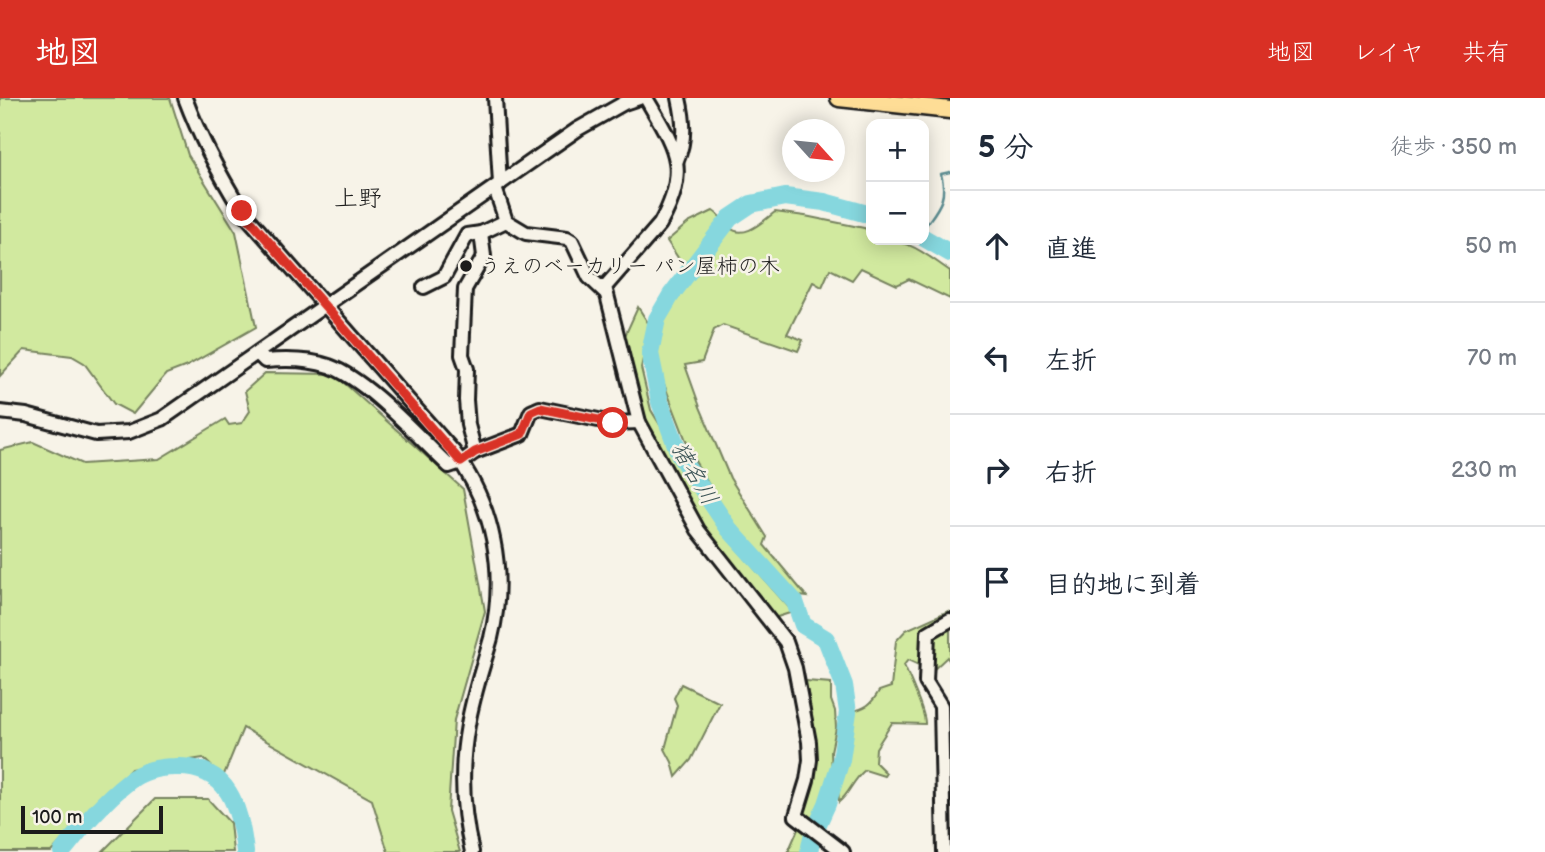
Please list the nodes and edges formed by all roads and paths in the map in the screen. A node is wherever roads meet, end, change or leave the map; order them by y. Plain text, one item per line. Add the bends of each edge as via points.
1 (185, 98) edge
2 (495, 98) edge
3 (639, 98) edge
4 (646, 98) edge
5 (679, 98) edge
6 (839, 98) edge
7 (950, 110) edge
8 (677, 160) junction
9 (498, 186) junction
10 (506, 221) junction
11 (481, 233) junction
12 (425, 287) dead end
13 (605, 292) junction
14 (325, 306) junction
15 (257, 353) junction
16 (0, 412) edge
17 (639, 422) junction
18 (475, 452) junction
19 (461, 462) junction
20 (950, 620) edge
21 (828, 846) edge
22 (472, 852) edge
23 (843, 852) edge
24 (944, 852) edge

1 - 14 street via 218,173 242,211
2 - 9 street
3 - 9 street via 578,129
4 - 8 street
5 - 8 street via 684,136
6 - 7 main road
8 - 13 street via 667,213 609,280
9 - 10 street
9 - 14 street
10 - 11 street
10 - 13 street via 526,233 572,241 589,277
11 - 12 street via 467,235 444,277
11 - 18 street via 484,256 465,289 462,355
13 - 17 street
14 - 15 street
14 - 19 street
15 - 16 street via 162,419 129,432 96,434
15 - 19 street via 265,361 285,359 330,366 375,397 449,466
17 - 18 street via 613,423 540,408 531,412 522,434
17 - 21 street via 698,530 786,642 809,742 807,780 796,816
18 - 19 street
19 - 22 street via 487,515 498,581 497,608 463,757 464,810
20 - 24 street via 928,633 926,682 941,706
21 - 23 street

